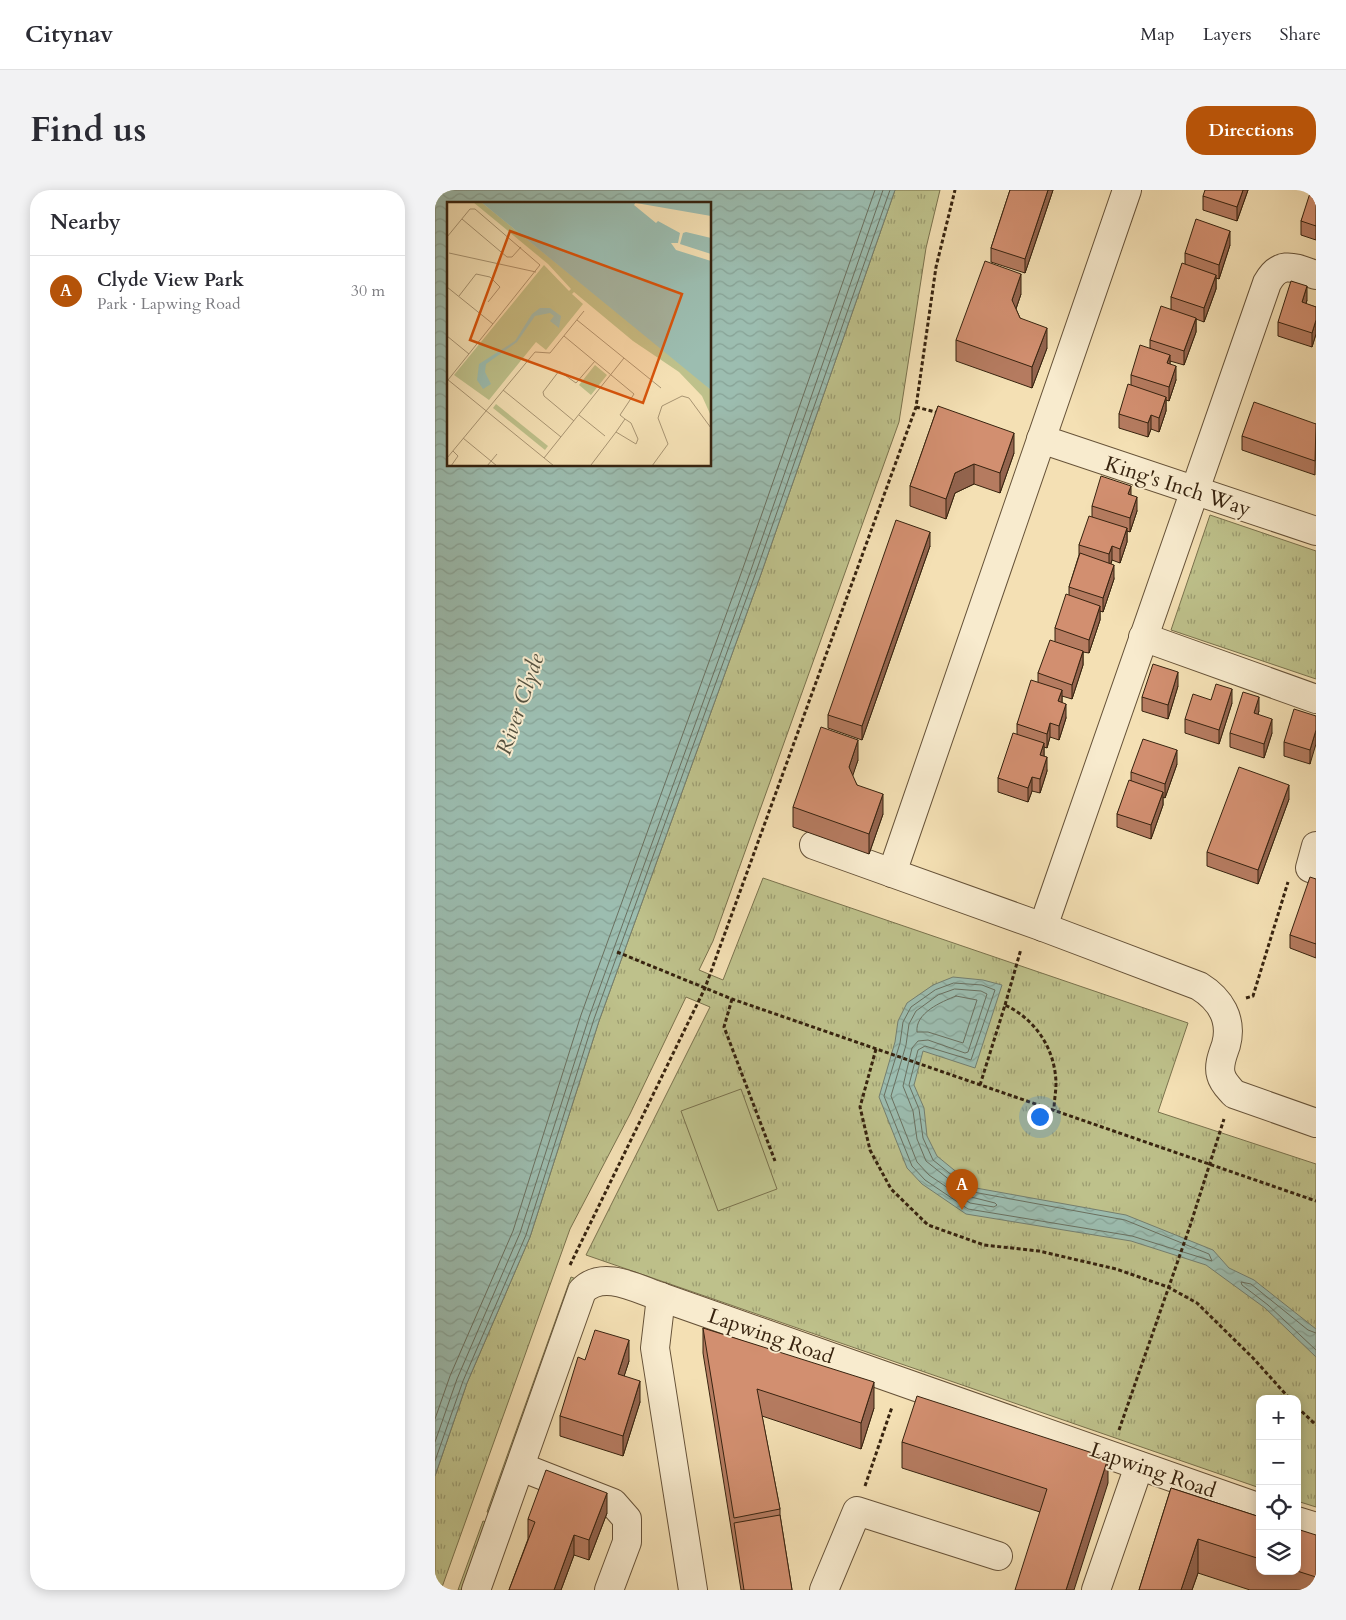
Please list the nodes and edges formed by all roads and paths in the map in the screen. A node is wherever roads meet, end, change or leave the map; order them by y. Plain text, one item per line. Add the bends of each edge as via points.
1 (955, 190) edge
2 (1127, 190) edge
3 (1316, 274) edge
4 (916, 407) junction
5 (945, 414) edge
6 (1041, 440) junction
7 (1194, 492) junction
8 (1316, 531) edge
9 (1143, 637) junction
10 (1316, 699) edge
11 (814, 845) dead end
12 (1314, 861) edge
13 (892, 873) junction
14 (1043, 927) junction
15 (617, 952) dead end
16 (705, 988) junction
17 (732, 999) junction
18 (1222, 1007) junction
19 (1004, 1008) junction
20 (876, 1049) junction
21 (979, 1085) junction
22 (1234, 1094) junction
23 (1054, 1110) junction
24 (1316, 1123) edge
25 (775, 1161) dead end
26 (1209, 1164) junction
27 (1316, 1201) edge
28 (566, 1274) dead end
29 (1168, 1287) junction
30 (661, 1297) junction
31 (901, 1381) junction
32 (1286, 1395) edge
33 (1301, 1411) edge
34 (1316, 1425) edge
35 (1110, 1456) junction
36 (1139, 1466) junction
37 (521, 1467) junction
38 (1256, 1507) edge
39 (857, 1511) junction
40 (1301, 1522) edge
41 (1316, 1528) edge
42 (998, 1556) dead end
43 (476, 1590) edge
44 (609, 1590) edge
45 (693, 1590) edge
46 (825, 1590) edge
47 (1096, 1590) edge

1 - 4 path via 936,267
2 - 6 street
3 - 7 street via 1291,267 1272,274
4 - 5 path
4 - 16 path
6 - 7 street, King's Inch Way
6 - 13 street
7 - 8 street, King's Inch Way
7 - 9 street
9 - 10 street
9 - 14 street
11 - 13 street
12 - 18 path via 1288,882 1253,996
13 - 14 street
14 - 18 street via 1199,986 1212,994
14 - 19 path via 1023,940
15 - 16 path
16 - 17 path
16 - 28 path
17 - 20 path
17 - 25 path via 724,1027
18 - 22 street via 1227,1024 1227,1042 1221,1074
19 - 21 path
19 - 23 path via 1005,1005 1019,1011 1044,1039 1052,1058 1056,1083
20 - 21 path
20 - 29 path via 860,1107 870,1150 891,1188 928,1226 984,1245 1039,1251 1116,1269
21 - 23 path
22 - 24 street
22 - 26 path
23 - 26 path
26 - 27 path
26 - 29 path
29 - 32 path via 1197,1303
29 - 35 path
30 - 31 street, Lapwing Road
30 - 37 street, Lapwing Road via 605,1280 588,1285 582,1291
30 - 45 street via 655,1348
31 - 35 street, Lapwing Road
31 - 39 path
33 - 34 path
35 - 36 street, Lapwing Road
36 - 38 street, Lapwing Road
36 - 47 street
37 - 43 street, Lapwing Road
37 - 44 street via 613,1503 627,1519 627,1542
39 - 42 street
39 - 46 street
40 - 41 street

